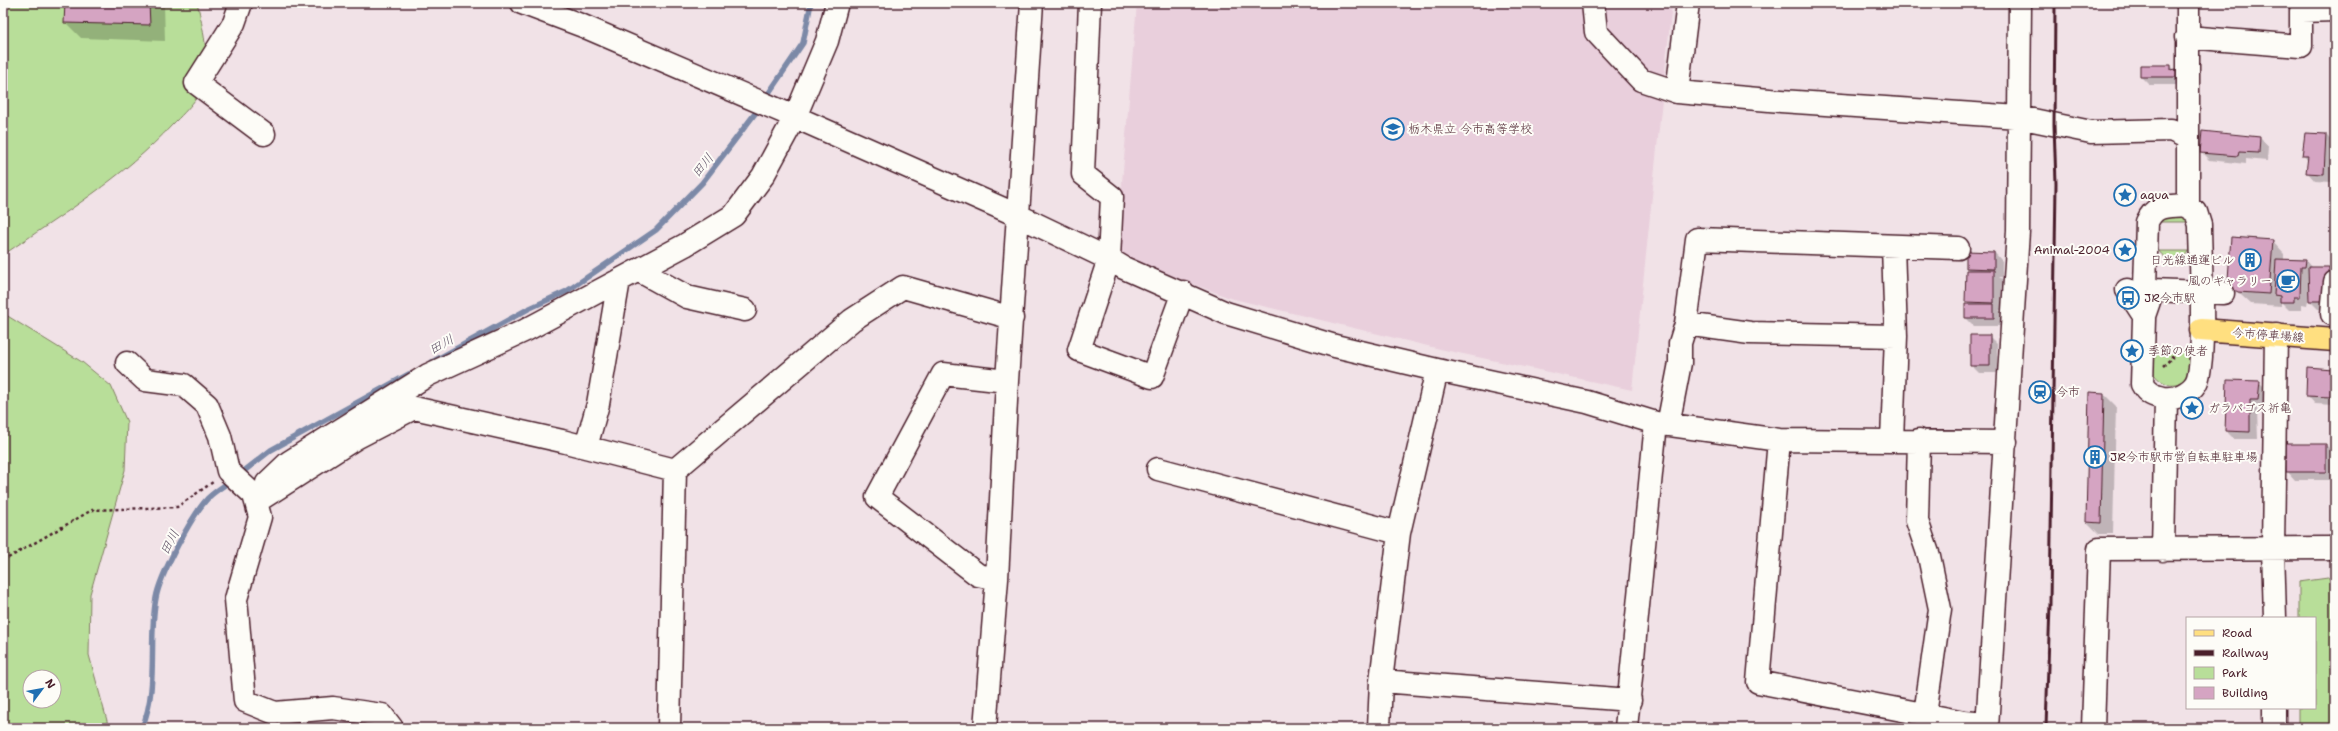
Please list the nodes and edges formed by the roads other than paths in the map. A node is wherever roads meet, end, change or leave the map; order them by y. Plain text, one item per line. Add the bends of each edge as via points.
1 (241, 3) edge
2 (522, 3) edge
3 (837, 3) edge
4 (1032, 3) edge
5 (1090, 3) edge
6 (1593, 3) edge
7 (1688, 3) edge
8 (2020, 3) edge
9 (2188, 3) edge
10 (2334, 3) edge
11 (2335, 10) edge
12 (2187, 37) junction
13 (1677, 92) junction
14 (795, 117) junction
15 (2019, 117) junction
16 (264, 134) dead end
17 (2188, 138) junction
18 (2188, 207) junction
19 (1019, 216) junction
20 (1893, 246) junction
21 (1958, 248) dead end
22 (1110, 259) junction
23 (638, 270) junction
24 (618, 280) junction
25 (2335, 282) edge
26 (2127, 290) dead end
27 (2153, 290) junction
28 (1183, 292) junction
29 (2201, 292) junction
30 (2223, 294) dead end
31 (745, 310) dead end
32 (2332, 314) dead end
33 (2144, 316) junction
34 (1012, 318) junction
35 (1686, 324) junction
36 (2201, 330) junction
37 (1896, 336) junction
38 (2276, 336) junction
39 (2331, 340) edge
40 (2163, 348) road end
41 (127, 363) dead end
42 (1437, 370) junction
43 (1007, 381) junction
44 (2166, 399) junction
45 (1662, 424) junction
46 (1779, 440) junction
47 (1892, 440) junction
48 (1919, 440) junction
49 (2006, 442) junction
50 (586, 447) junction
51 (1158, 469) dead end
52 (675, 470) junction
53 (255, 498) junction
54 (1399, 533) junction
55 (2273, 548) junction
56 (2335, 548) edge
57 (2163, 550) junction
58 (997, 579) junction
59 (2275, 617) edge
60 (1381, 681) junction
61 (1630, 700) junction
62 (2274, 709) edge
63 (1925, 714) junction
64 (1964, 725) edge
65 (1986, 726) edge
66 (392, 728) edge
67 (669, 728) edge
68 (989, 728) edge
69 (1379, 728) edge
70 (1626, 728) edge
71 (2093, 728) edge
72 (2274, 728) edge

1 - 16 street via 234,23 196,83
2 - 14 street via 583,26
3 - 14 street via 827,41
4 - 19 street
5 - 22 street via 1083,174 1112,197
6 - 13 street via 1596,32 1601,38 1641,80
7 - 13 street
8 - 15 street
9 - 12 street
10 - 11 street
11 - 12 street via 2301,10 2302,46
12 - 17 street
13 - 15 street
14 - 19 street
14 - 23 street via 763,176 734,215
15 - 17 street via 2091,132 2171,130
15 - 49 street via 2018,231
17 - 18 street
18 - 29 street via 2196,212 2200,225
18 - 33 street via 2184,205 2159,208 2151,213 2147,222
19 - 22 street
19 - 34 street
20 - 21 street
20 - 35 street via 1697,239
20 - 37 street
22 - 28 street via 1124,268
22 - 28 street via 1079,350 1152,377
23 - 24 street
23 - 31 street via 686,297
24 - 50 street via 598,404
24 - 53 street via 526,330 428,375 289,462
25 - 32 street
26 - 33 street
27 - 29 street
27 - 33 street
27 - 40 street
28 - 42 street via 1233,315 1334,346
29 - 30 street
29 - 36 street
33 - 44 street via 2142,384 2151,395
34 - 43 street
34 - 52 street via 903,287 852,320
35 - 37 street via 1750,333
35 - 45 street via 1680,343 1680,363
36 - 38 main road, 今市停車場線
36 - 44 street via 2199,373 2196,383 2178,397
37 - 47 street
38 - 39 main road, 今市停車場線
38 - 55 street
41 - 53 street via 146,380 184,385 207,405 220,436 228,471
42 - 45 street via 1587,402
42 - 54 street
43 - 58 street
43 - 58 street via 943,374 877,497 978,575
44 - 57 street
45 - 46 street
45 - 61 street
46 - 47 street
46 - 63 street via 1758,682
47 - 48 street
48 - 49 street
48 - 63 street via 1917,521 1929,556 1940,609
49 - 65 street
50 - 52 street
50 - 53 street via 414,408 356,438
51 - 54 street
52 - 67 street
53 - 66 street via 260,517 236,598 245,701 275,713 333,708 382,715
54 - 60 street
55 - 56 street
55 - 57 street
55 - 59 street
57 - 71 street via 2099,549
58 - 68 street
60 - 61 street
60 - 69 street
61 - 70 street
62 - 72 street
63 - 64 street
64 - 65 street

